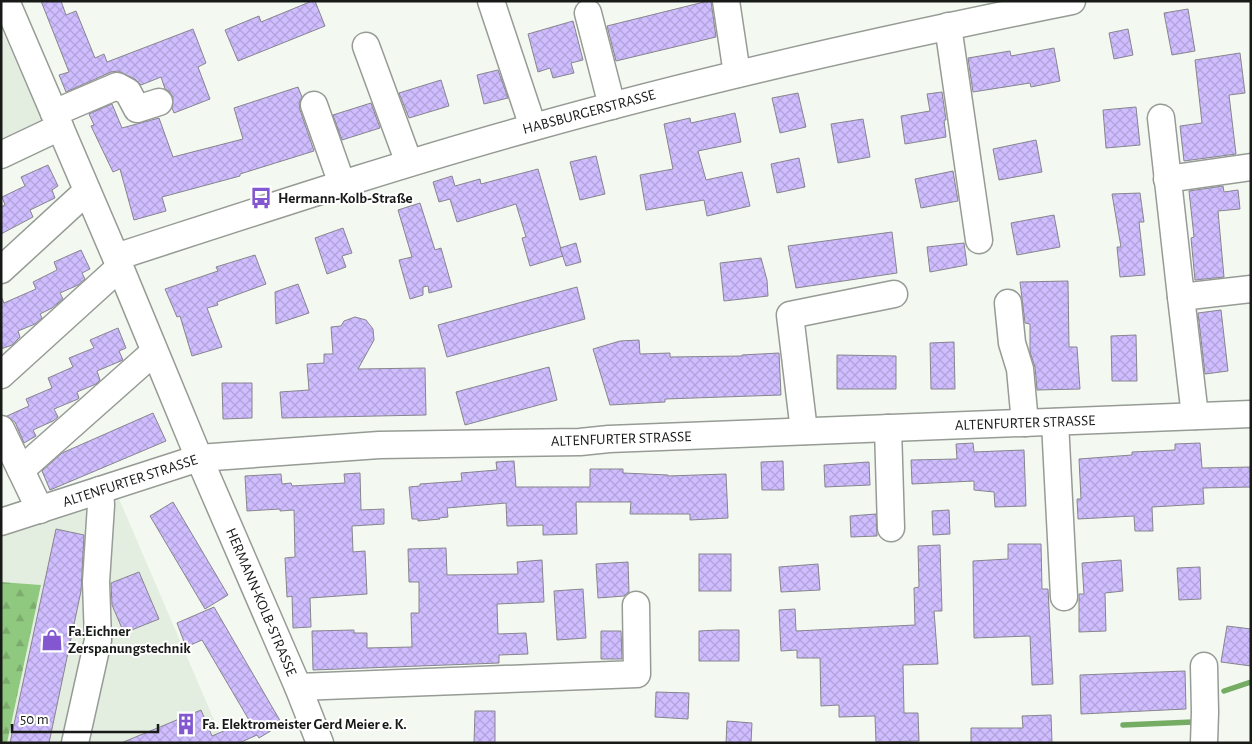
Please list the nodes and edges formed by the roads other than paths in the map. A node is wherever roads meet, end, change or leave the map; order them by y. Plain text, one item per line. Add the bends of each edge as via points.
1 (6, 1) edge
2 (491, 1) edge
3 (726, 1) edge
4 (1072, 1) edge
5 (588, 13) dead end
6 (948, 26) junction
7 (366, 46) dead end
8 (737, 74) junction
9 (159, 102) dead end
10 (314, 104) dead end
11 (612, 106) junction
12 (1161, 118) dead end
13 (57, 120) junction
14 (533, 127) junction
15 (1, 155) edge
16 (409, 163) junction
17 (1251, 167) edge
18 (1167, 179) junction
19 (342, 184) junction
20 (87, 191) junction
21 (979, 240) dead end
22 (118, 262) junction
23 (1, 270) edge
24 (1251, 289) edge
25 (894, 294) dead end
26 (1180, 297) junction
27 (1008, 303) dead end
28 (154, 352) junction
29 (1, 375) edge
30 (1251, 414) edge
31 (1195, 416) junction
32 (1054, 422) junction
33 (1025, 423) junction
34 (888, 428) junction
35 (1, 429) edge
36 (804, 431) junction
37 (199, 458) junction
38 (20, 470) junction
39 (100, 490) junction
40 (40, 510) junction
41 (1, 522) edge
42 (890, 528) dead end
43 (1064, 597) dead end
44 (636, 605) dead end
45 (1204, 666) dead end
46 (298, 687) junction
47 (315, 741) edge
48 (74, 743) edge
49 (1204, 743) edge

1 - 13 street, HERMANN-KOLB-STRASSE
2 - 14 street
3 - 8 street
4 - 6 street, HABSBURGERSTRASSE
5 - 11 street
6 - 8 street, HABSBURGERSTRASSE
6 - 21 street
7 - 16 street
8 - 11 street, HABSBURGERSTRASSE
9 - 13 street via 137,109 128,92 117,86
10 - 19 street
11 - 14 street, HABSBURGERSTRASSE
12 - 18 street
13 - 15 street
13 - 20 street, HERMANN-KOLB-STRASSE
14 - 16 street, HABSBURGERSTRASSE
16 - 19 street, HABSBURGERSTRASSE
17 - 18 street
18 - 26 street
19 - 22 street, HABSBURGERSTRASSE
20 - 22 street, HERMANN-KOLB-STRASSE
20 - 23 street
22 - 28 street, HERMANN-KOLB-STRASSE
22 - 29 street
24 - 26 street
25 - 36 street via 790,315
26 - 31 street
27 - 33 street via 1012,343 1020,369
28 - 37 street, HERMANN-KOLB-STRASSE
28 - 38 street
30 - 31 street, ALTENFURTER STRASSE
31 - 32 street, ALTENFURTER STRASSE
32 - 33 street, ALTENFURTER STRASSE
32 - 43 street
33 - 34 street, ALTENFURTER STRASSE
34 - 36 street, ALTENFURTER STRASSE
34 - 42 street
35 - 38 street
36 - 37 street, ALTENFURTER STRASSE via 609,438 580,442 379,445
37 - 39 street, ALTENFURTER STRASSE
37 - 46 street, HERMANN-KOLB-STRASSE
38 - 40 street
39 - 40 street, ALTENFURTER STRASSE
39 - 48 street via 96,582 98,640
40 - 41 street, ALTENFURTER STRASSE
44 - 46 street via 637,674
45 - 49 street
46 - 47 street, HERMANN-KOLB-STRASSE

